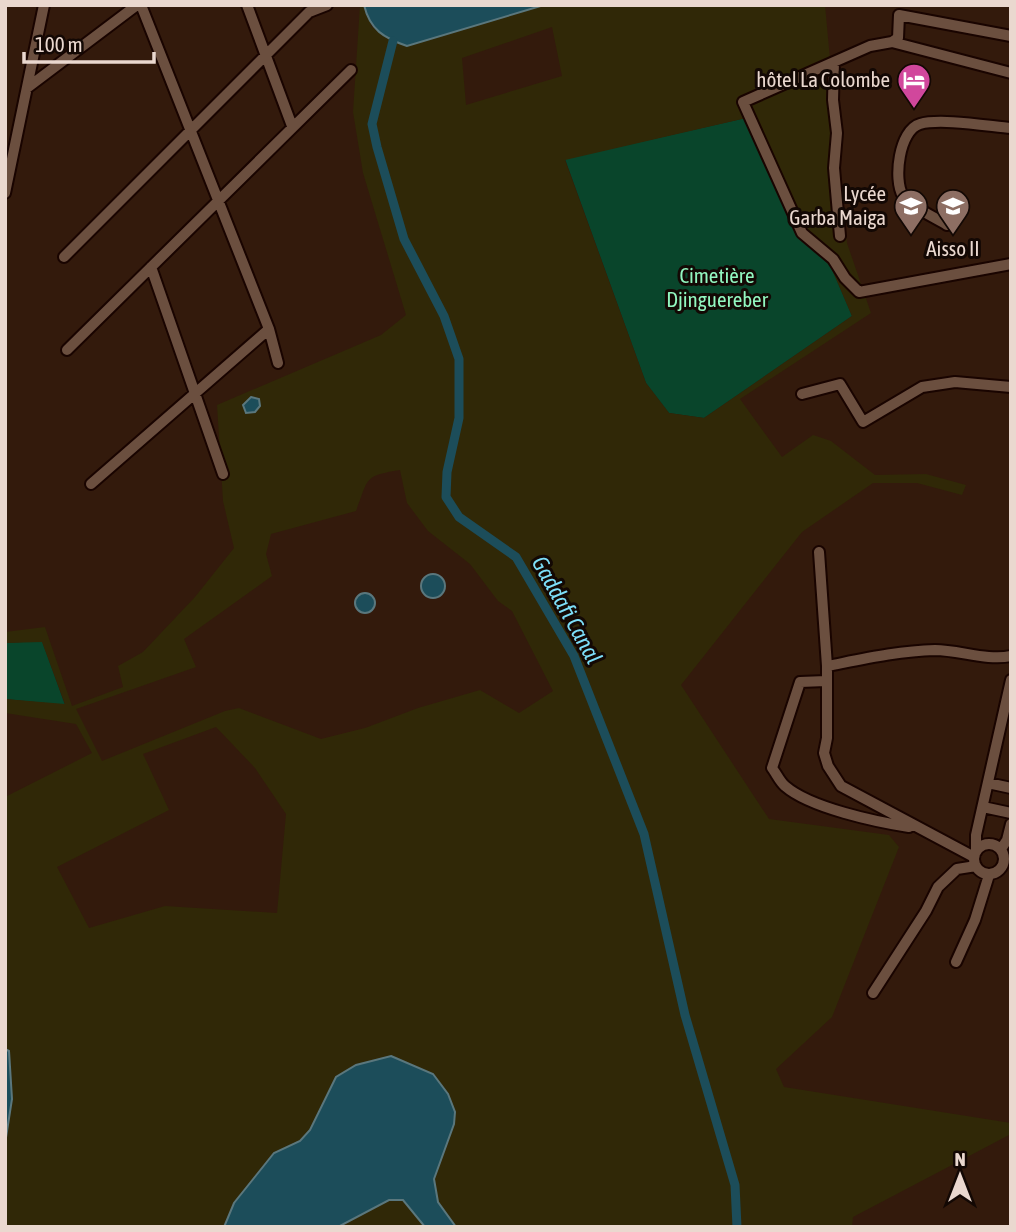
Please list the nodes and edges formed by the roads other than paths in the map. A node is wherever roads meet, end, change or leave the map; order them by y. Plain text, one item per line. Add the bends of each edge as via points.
1 (44, 5) edge
2 (139, 5) edge
3 (247, 5) edge
4 (327, 5) edge
5 (307, 9) edge
6 (1011, 36) edge
7 (892, 42) junction
8 (265, 55) junction
9 (834, 62) junction
10 (351, 70) dead end
11 (1011, 73) edge
12 (27, 88) junction
13 (292, 126) junction
14 (1011, 128) edge
15 (190, 130) junction
16 (5, 193) edge
17 (218, 200) junction
18 (947, 225) dead end
19 (840, 236) dead end
20 (64, 257) dead end
21 (1011, 264) edge
22 (151, 267) junction
23 (269, 329) junction
24 (67, 351) dead end
25 (278, 363) dead end
26 (1011, 387) edge
27 (802, 394) dead end
28 (194, 395) junction
29 (223, 474) dead end
30 (91, 484) dead end
31 (818, 552) dead end
32 (1011, 656) edge
33 (827, 666) junction
34 (1011, 680) edge
35 (826, 681) junction
36 (988, 783) junction
37 (1011, 788) edge
38 (983, 807) junction
39 (1011, 813) edge
40 (1011, 824) edge
41 (919, 829) junction
42 (1001, 849) junction
43 (975, 858) junction
44 (1007, 864) edge
45 (989, 875) junction
46 (956, 962) dead end
47 (873, 993) dead end

1 - 12 street
2 - 12 street
2 - 15 street
3 - 8 street
4 - 5 street
5 - 8 street
6 - 7 street via 900,15 898,38
7 - 9 street
7 - 11 street
8 - 13 street
8 - 15 street
9 - 19 street via 834,168
9 - 21 street via 743,102 802,233 833,259 859,292
10 - 13 street
12 - 16 street
13 - 17 street
14 - 18 street via 935,122 909,129 902,143 898,187 904,198
15 - 17 street
15 - 20 street
17 - 22 street
17 - 23 street
22 - 24 street
22 - 28 street
23 - 25 street
23 - 28 street
26 - 27 street via 955,382 922,387 863,422 840,384
28 - 29 street
28 - 30 street
31 - 33 street
32 - 33 street via 895,652
33 - 35 street
34 - 36 street
35 - 41 street via 824,753 828,766 841,786
35 - 41 street via 800,682 772,768 784,786 818,804
36 - 37 street
36 - 38 street
38 - 39 street
38 - 43 street
40 - 42 street
41 - 43 street
42 - 43 street via 988,844
42 - 44 street
43 - 45 street
43 - 47 street via 938,887
44 - 45 street
45 - 46 street

